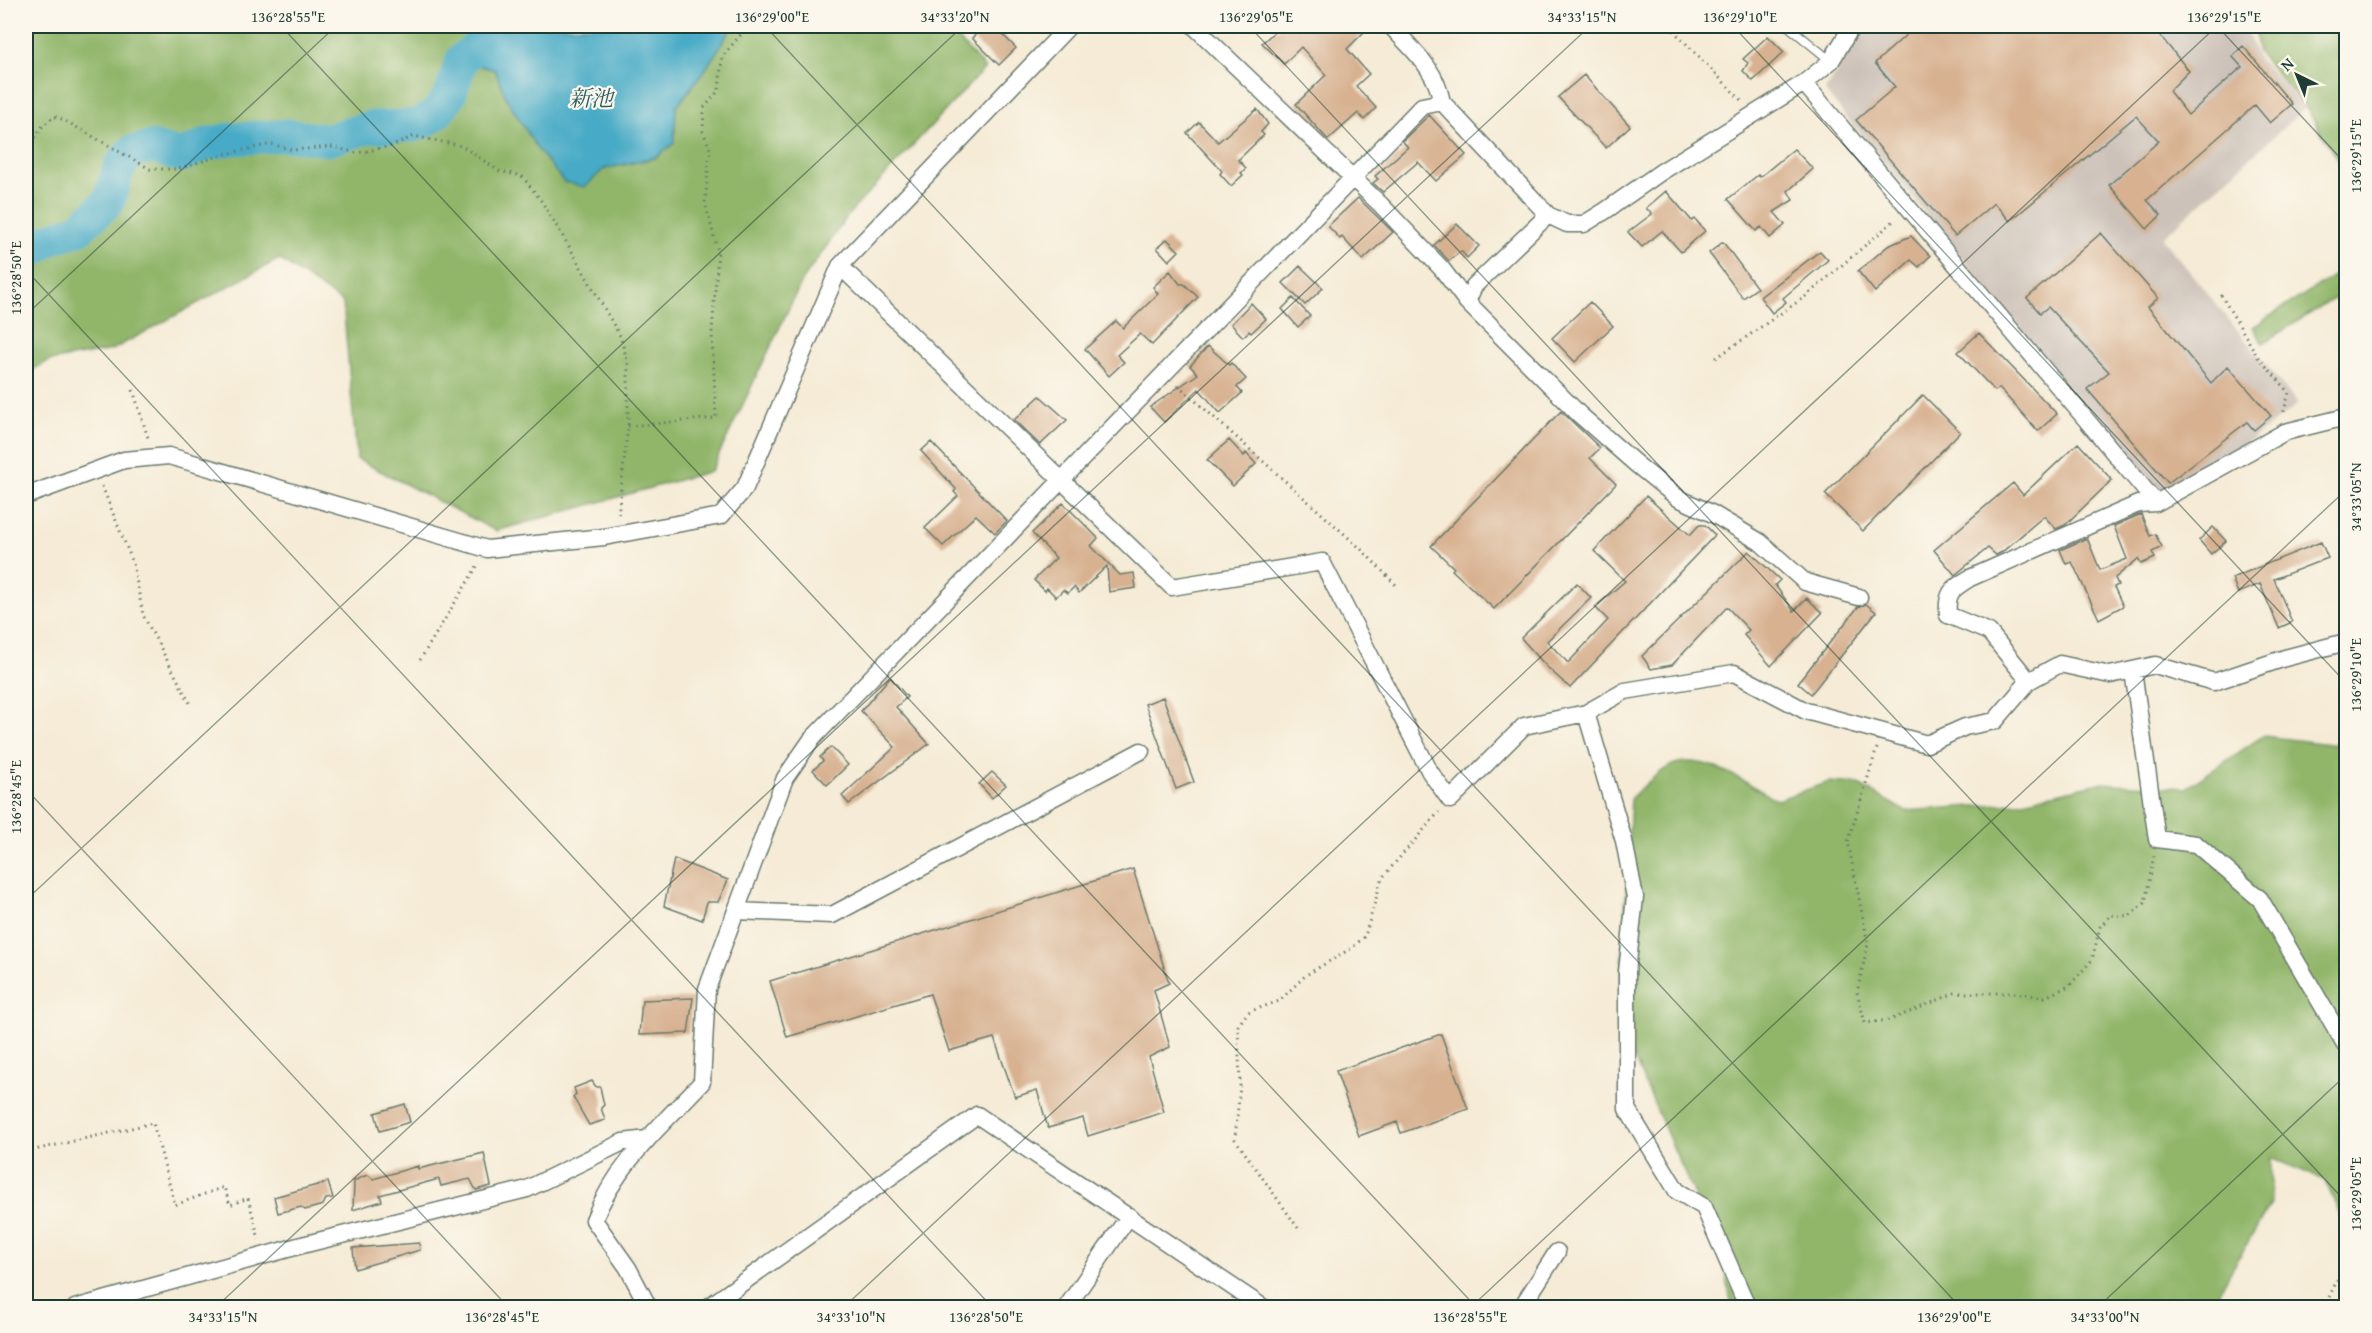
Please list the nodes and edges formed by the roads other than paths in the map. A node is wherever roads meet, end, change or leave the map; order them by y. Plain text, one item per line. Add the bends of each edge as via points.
1 (1069, 26) edge
2 (1194, 26) edge
3 (1391, 26) edge
4 (1788, 26) edge
5 (1852, 26) edge
6 (1831, 61) junction
7 (1804, 83) junction
8 (1442, 102) junction
9 (1352, 178) junction
10 (1548, 215) junction
11 (840, 266) junction
12 (1467, 302) junction
13 (2346, 417) edge
14 (1062, 481) junction
15 (26, 496) edge
16 (2156, 503) junction
17 (1859, 597) dead end
18 (2346, 642) edge
19 (2133, 671) junction
20 (2029, 681) junction
21 (1586, 714) junction
22 (1142, 751) dead end
23 (736, 911) junction
24 (2346, 1046) edge
25 (647, 1138) junction
26 (1129, 1216) junction
27 (1557, 1252) dead end
28 (67, 1306) edge
29 (649, 1308) edge
30 (707, 1308) edge
31 (1066, 1308) edge
32 (1264, 1308) edge
33 (1521, 1308) edge
34 (1748, 1308) edge

1 - 11 street
2 - 9 street
3 - 8 street via 1432,72
4 - 6 lane
5 - 6 street
6 - 7 street
7 - 10 street via 1584,224 1567,224
7 - 16 street
8 - 9 street via 1422,105
8 - 10 street
9 - 12 street via 1442,269
9 - 14 street
10 - 12 street via 1474,286
11 - 14 street
11 - 15 street via 745,488 721,516 604,537 487,549 169,456 124,460
12 - 17 street via 1580,415 1671,492 1760,542 1805,582
13 - 16 street via 2285,432
14 - 21 street via 1172,586 1322,562 1430,772 1450,800 1524,726
14 - 23 street via 812,739 785,778
16 - 20 street via 2138,504 1954,588 1947,600 1948,615 1989,632
18 - 19 street via 2214,682 2155,665
19 - 20 street via 2110,675 2060,664
19 - 24 street via 2157,839 2196,844 2260,899
20 - 21 street via 1995,721 1965,727 1927,744 1806,711 1734,673 1625,691
21 - 34 street via 1624,841 1635,897 1627,972 1628,1109 1677,1191 1704,1207
22 - 23 street via 832,915
23 - 25 street via 707,988 702,1082
25 - 28 street via 623,1142 527,1189
25 - 29 street via 602,1199 594,1220 628,1268
26 - 30 street via 977,1115
26 - 31 street
26 - 32 street
27 - 33 street

